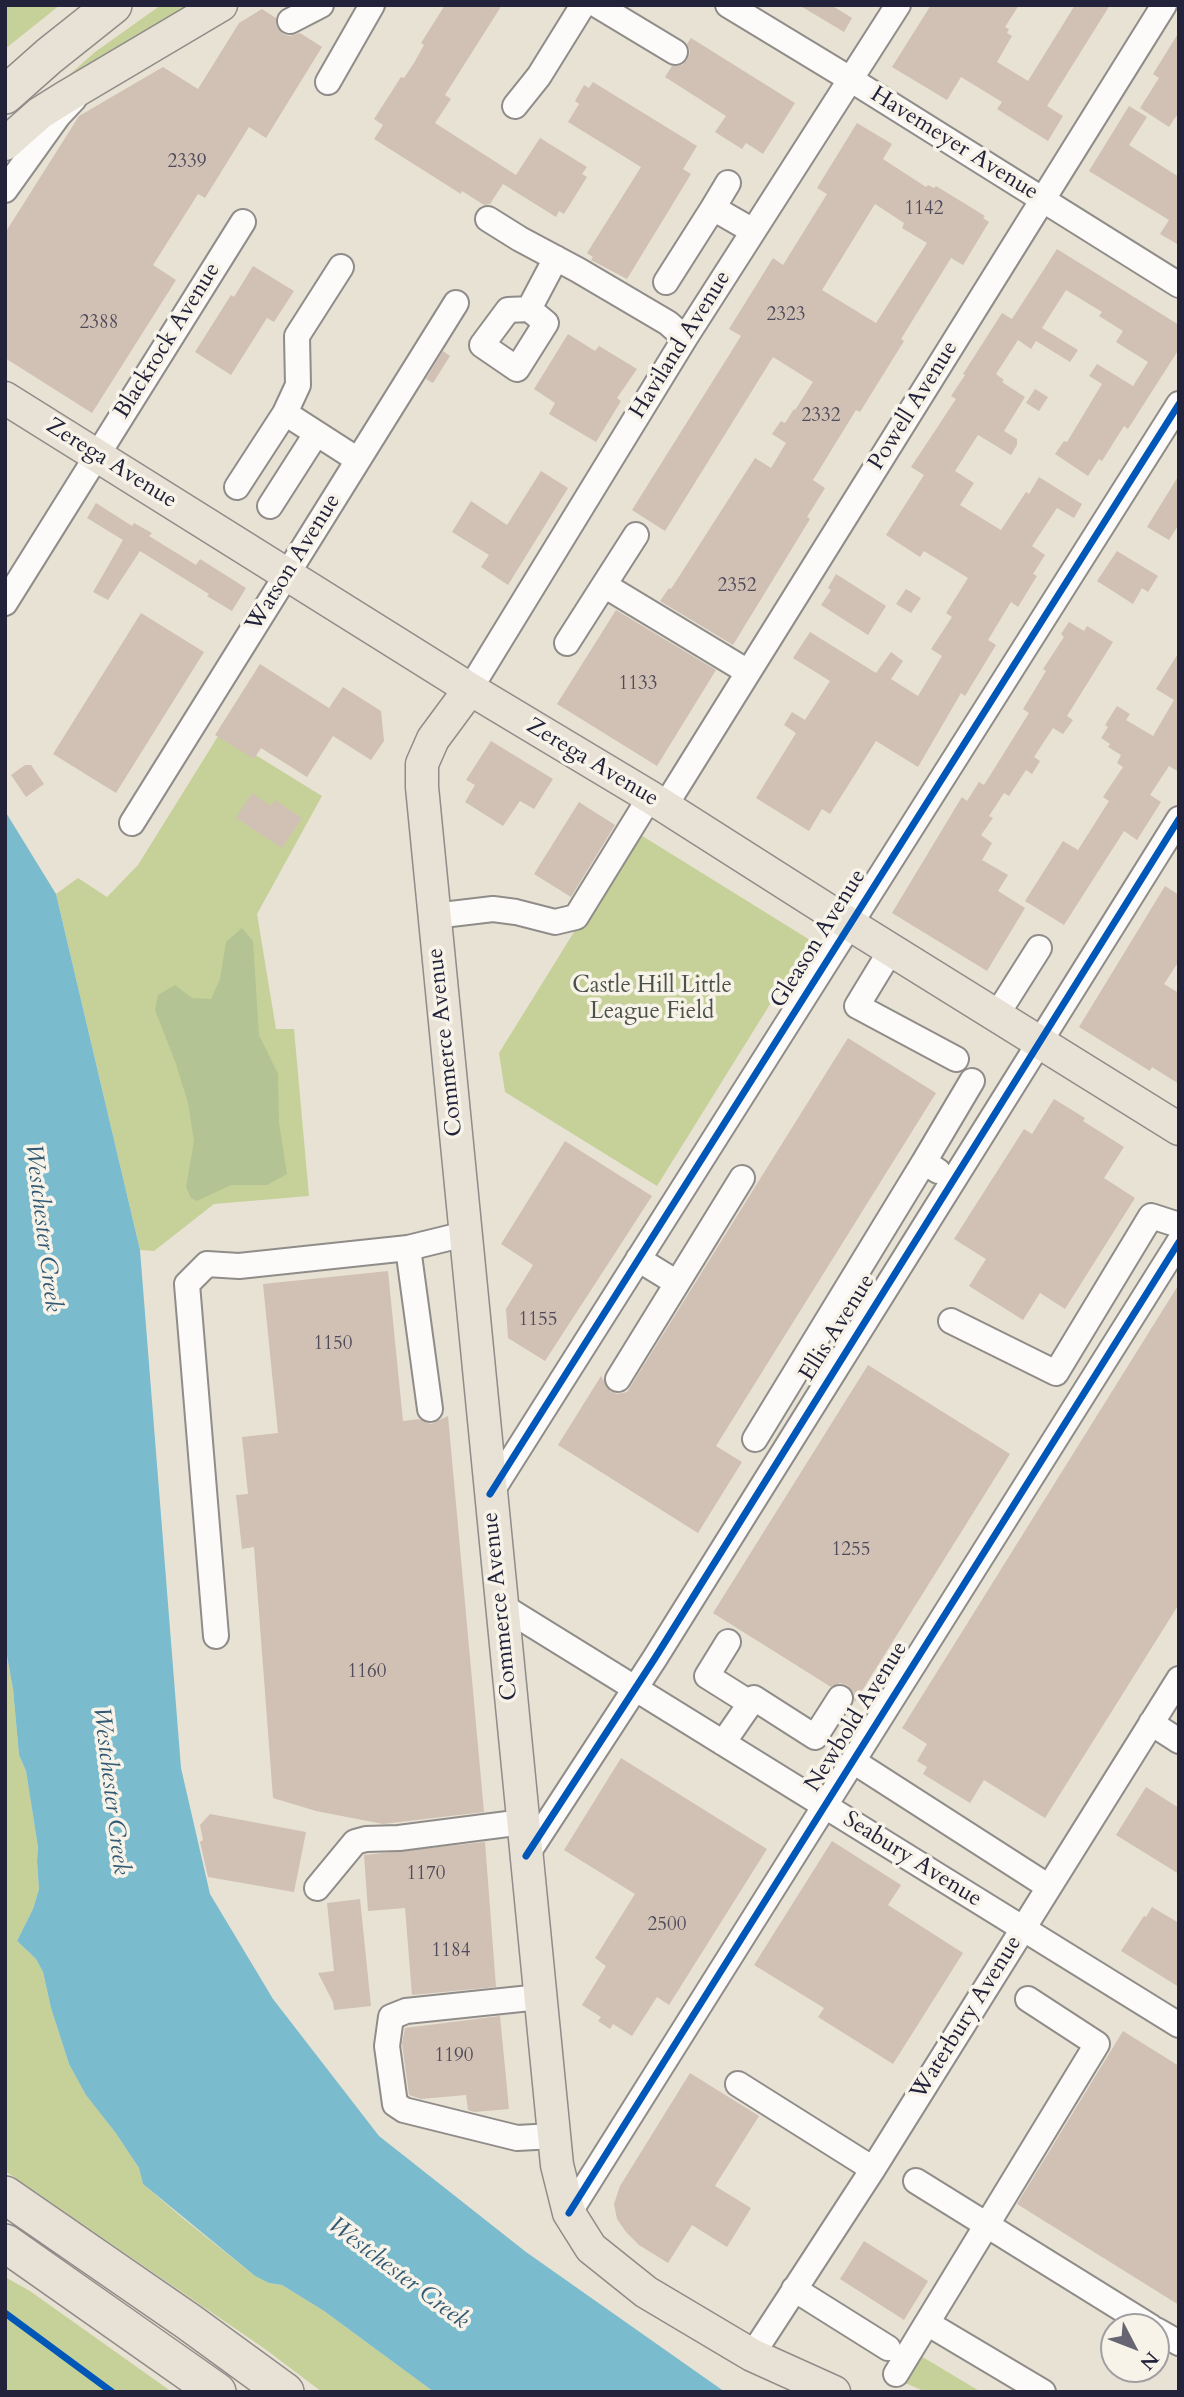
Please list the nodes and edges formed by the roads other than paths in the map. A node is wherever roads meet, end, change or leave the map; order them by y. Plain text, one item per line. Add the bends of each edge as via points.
1 (95, 5) edge
2 (113, 5) edge
3 (222, 5) edge
4 (321, 5) edge
5 (372, 5) edge
6 (583, 5) edge
7 (597, 5) edge
8 (728, 5) edge
9 (898, 5) edge
10 (1164, 5) edge
11 (290, 21) dead end
12 (675, 52) dead end
13 (5, 70) edge
14 (850, 79) junction
15 (92, 81) junction
16 (328, 82) dead end
17 (5, 95) edge
18 (514, 106) dead end
19 (5, 144) edge
20 (727, 183) dead end
21 (5, 190) edge
22 (1043, 200) junction
23 (713, 208) junction
24 (488, 219) dead end
25 (243, 222) dead end
26 (753, 231) junction
27 (556, 258) junction
28 (341, 267) dead end
29 (666, 282) dead end
30 (1179, 285) edge
31 (456, 303) dead end
32 (529, 309) dead end
33 (685, 338) junction
34 (5, 398) edge
35 (1179, 404) edge
36 (285, 413) junction
37 (316, 434) junction
38 (97, 455) junction
39 (362, 455) junction
40 (237, 487) dead end
41 (270, 506) dead end
42 (636, 535) dead end
43 (287, 575) junction
44 (604, 585) junction
45 (5, 603) edge
46 (567, 643) dead end
47 (748, 672) junction
48 (470, 689) junction
49 (657, 802) junction
50 (1179, 819) edge
51 (132, 823) dead end
52 (434, 916) junction
53 (850, 925) junction
54 (1039, 948) dead end
55 (891, 950) junction
56 (996, 1016) junction
57 (1039, 1043) junction
58 (956, 1059) dead end
59 (972, 1081) dead end
60 (1179, 1129) edge
61 (924, 1163) junction
62 (742, 1178) dead end
63 (953, 1181) junction
64 (1179, 1225) edge
65 (465, 1234) junction
66 (1179, 1242) edge
67 (408, 1248) junction
68 (638, 1259) junction
69 (677, 1283) junction
70 (951, 1321) dead end
71 (618, 1378) dead end
72 (430, 1409) dead end
73 (755, 1440) dead end
74 (490, 1494) junction
75 (502, 1606) junction
76 (216, 1636) dead end
77 (728, 1642) dead end
78 (1179, 1679) edge
79 (636, 1688) junction
80 (840, 1698) dead end
81 (750, 1703) junction
82 (1151, 1723) junction
83 (1179, 1741) edge
84 (723, 1743) junction
85 (853, 1761) junction
86 (824, 1805) junction
87 (523, 1822) junction
88 (526, 1856) junction
89 (1049, 1887) junction
90 (317, 1888) dead end
91 (1023, 1929) junction
92 (540, 1997) junction
93 (1028, 1999) dead end
94 (1179, 2025) edge
95 (738, 2084) dead end
96 (554, 2136) junction
97 (873, 2168) junction
98 (916, 2180) dead end
99 (5, 2195) edge
100 (569, 2213) junction
101 (985, 2225) junction
102 (5, 2243) edge
103 (5, 2269) edge
104 (794, 2288) junction
105 (1129, 2313) edge
106 (928, 2323) junction
107 (135, 2334) junction
108 (888, 2348) dead end
109 (752, 2355) junction
110 (896, 2374) dead end
111 (217, 2392) edge
112 (285, 2392) edge
113 (834, 2392) edge
114 (1043, 2392) edge

1 - 13 highway
2 - 17 highway
3 - 15 main road
4 - 11 street
5 - 16 street
6 - 18 street via 539,76
7 - 12 street
8 - 14 street, Havemeyer Avenue
9 - 14 street, Haviland Avenue
10 - 22 street, Powell Avenue
14 - 22 street, Havemeyer Avenue
14 - 26 street, Haviland Avenue
15 - 19 main road via 40,113
15 - 21 street via 58,116
20 - 23 street
22 - 30 street, Havemeyer Avenue
22 - 47 street, Powell Avenue
23 - 26 street
23 - 29 street
24 - 27 street
25 - 38 street, Blackrock Avenue
26 - 33 street, Haviland Avenue
27 - 32 street
27 - 33 street via 668,323
28 - 36 street via 297,336 298,385
31 - 39 street, Watson Avenue
33 - 48 street, Haviland Avenue
34 - 38 main road, Zerega Avenue
35 - 53 street, Gleason Avenue
36 - 37 street
36 - 40 street
37 - 39 street
37 - 41 street
38 - 43 main road, Zerega Avenue
38 - 45 street, Blackrock Avenue
39 - 43 street, Watson Avenue
42 - 44 street
43 - 48 main road, Zerega Avenue
43 - 51 street, Watson Avenue
44 - 46 street
44 - 47 street
47 - 49 street, Powell Avenue
48 - 49 main road, Zerega Avenue
48 - 52 main road, Commerce Avenue via 433,739 422,764
49 - 52 street, Powell Avenue via 576,917 555,922 493,909
49 - 53 main road, Zerega Avenue
50 - 57 street, Ellis Avenue
52 - 65 main road, Commerce Avenue
53 - 55 main road, Zerega Avenue
53 - 68 street, Gleason Avenue
54 - 56 street
55 - 56 main road, Zerega Avenue
55 - 58 street via 857,1006
56 - 57 main road, Zerega Avenue
57 - 60 main road, Zerega Avenue
57 - 63 street, Ellis Avenue
59 - 61 street
61 - 63 street
61 - 73 street
62 - 69 street
63 - 79 street, Ellis Avenue
64 - 70 street via 1151,1216 1056,1373
65 - 67 street
65 - 74 main road, Commerce Avenue
66 - 85 street, Newbold Avenue
67 - 72 street
67 - 76 street via 239,1266 207,1264 187,1284
68 - 69 street
68 - 74 street, Gleason Avenue
69 - 71 street
74 - 75 main road, Commerce Avenue
75 - 79 street, Seabury Avenue
75 - 87 main road, Commerce Avenue
77 - 81 street via 707,1676
78 - 82 street, Waterbury Avenue
79 - 84 street, Seabury Avenue
79 - 88 street, Ellis Avenue
80 - 81 street via 815,1737 754,1698
81 - 84 street
82 - 83 street
82 - 89 street, Waterbury Avenue
84 - 86 street, Seabury Avenue
85 - 86 street, Newbold Avenue
85 - 89 street
86 - 91 street, Seabury Avenue
86 - 100 street, Newbold Avenue
87 - 88 main road, Commerce Avenue
87 - 90 street via 355,1842
88 - 92 main road, Commerce Avenue
89 - 91 street, Waterbury Avenue
91 - 94 street, Seabury Avenue
91 - 97 street, Waterbury Avenue
92 - 96 main road, Commerce Avenue
92 - 96 street via 406,2011 391,2017 387,2046 395,2104 404,2110 517,2138
93 - 101 street via 1097,2044
95 - 97 street
96 - 100 main road, Commerce Avenue
97 - 104 street, Waterbury Avenue
98 - 101 street
99 - 112 highway
100 - 109 main road, Commerce Avenue via 591,2248 646,2292
101 - 105 street
101 - 106 street
102 - 107 highway
103 - 107 highway
104 - 108 street
104 - 109 street, Waterbury Avenue
106 - 110 street
106 - 114 street
107 - 111 highway
109 - 113 main road, Commerce Avenue

